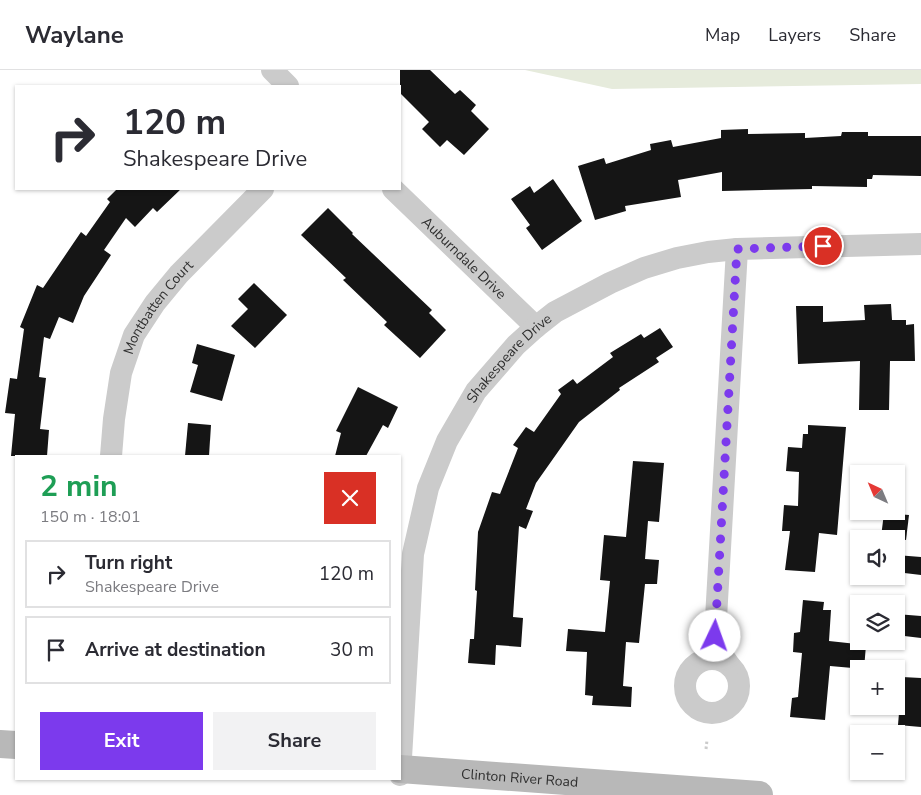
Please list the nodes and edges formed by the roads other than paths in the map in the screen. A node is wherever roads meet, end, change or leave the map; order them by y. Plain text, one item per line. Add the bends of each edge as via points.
1 (272, 70) edge
2 (287, 85) edge
3 (262, 190) edge
4 (394, 190) edge
5 (921, 244) edge
6 (737, 249) junction
7 (536, 327) junction
8 (111, 455) edge
9 (715, 636) junction
10 (696, 664) junction
11 (730, 666) junction
12 (0, 744) edge
13 (15, 745) edge
14 (401, 753) edge
15 (401, 770) edge
16 (400, 780) edge
17 (398, 795) edge
18 (760, 795) edge

1 - 2 street
3 - 8 street, Montbatten Court via 179,274 134,335 121,373
4 - 7 street, Auburndale Drive
5 - 6 street, Shakespeare Drive
6 - 7 street, Shakespeare Drive via 677,258 644,268 610,282 555,312
6 - 9 street
7 - 14 street, Shakespeare Drive via 476,391 447,440 428,488 413,554
9 - 10 street
9 - 11 street
10 - 11 street via 713,659
10 - 11 street via 690,670 684,687 691,703 705,713 722,710 735,699 738,682
12 - 13 street
15 - 18 street, Clinton River Road
16 - 17 street, Shakespeare Drive

